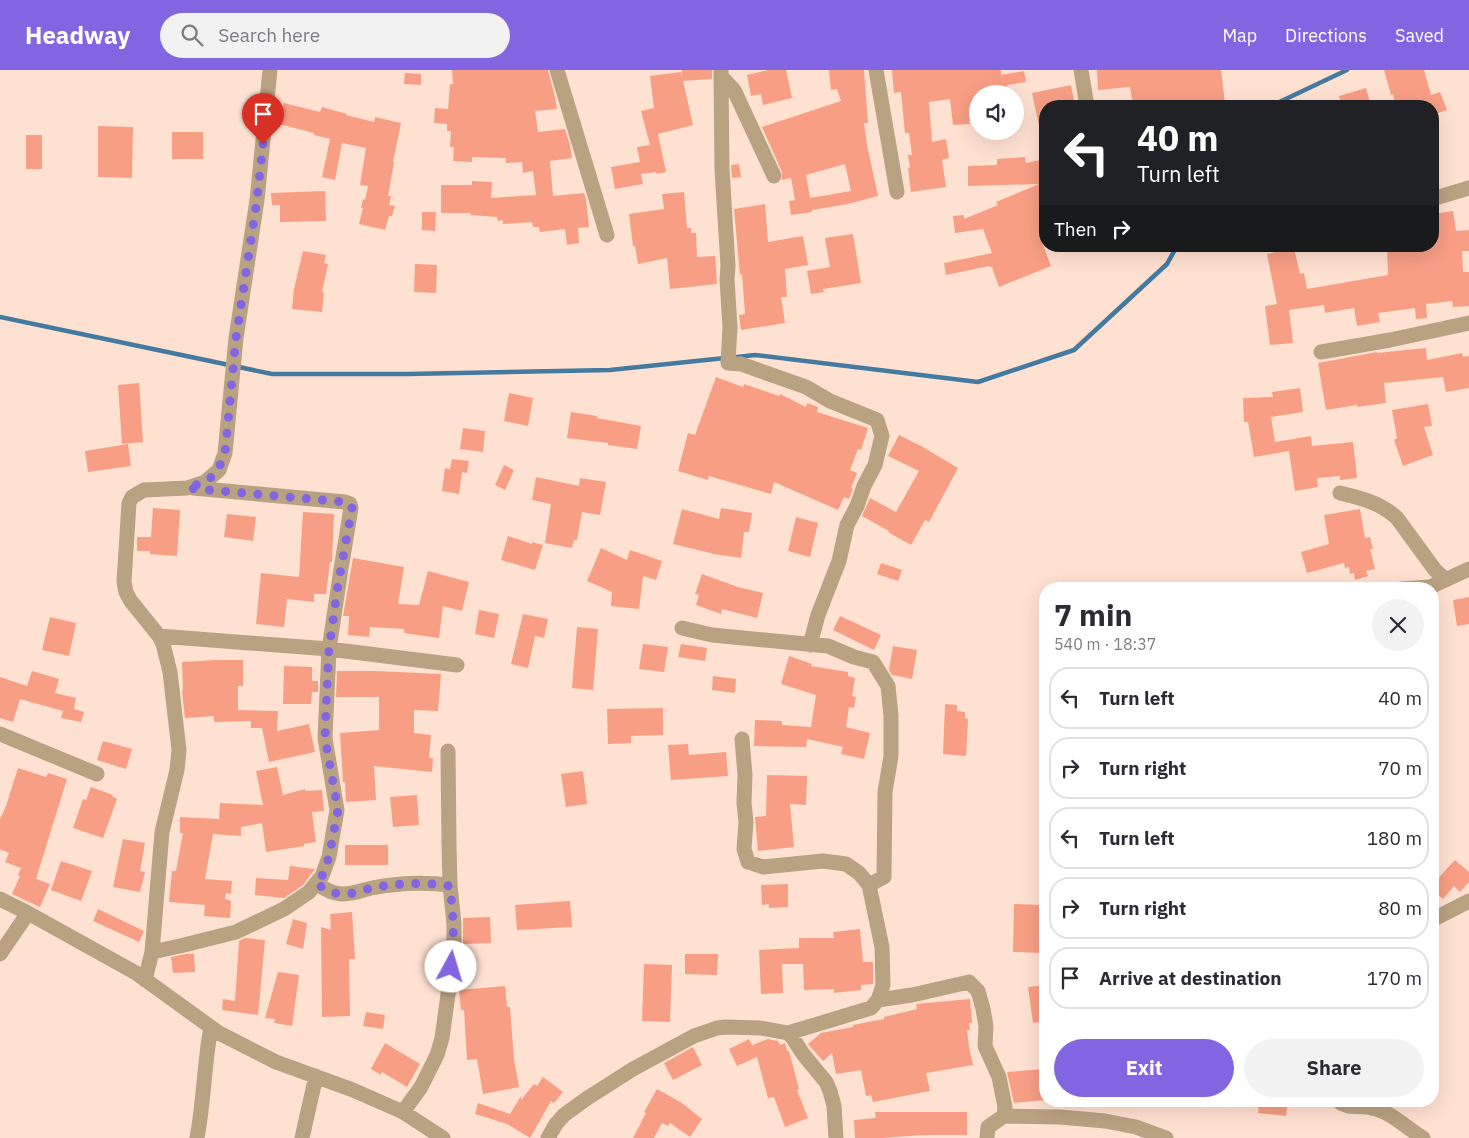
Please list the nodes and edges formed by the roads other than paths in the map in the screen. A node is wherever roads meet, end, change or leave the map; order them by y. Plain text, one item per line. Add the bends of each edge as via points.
1 (270, 70) edge
2 (557, 70) edge
3 (876, 70) edge
4 (1081, 70) edge
5 (721, 73) edge
6 (1086, 100) edge
7 (774, 176) dead end
8 (1469, 188) edge
9 (897, 192) dead end
10 (1439, 197) edge
11 (606, 235) dead end
12 (1469, 323) edge
13 (1321, 352) dead end
14 (187, 488) junction
15 (1340, 493) dead end
16 (1469, 569) edge
17 (1446, 580) junction
18 (1439, 583) edge
19 (682, 628) dead end
20 (160, 636) junction
21 (810, 644) junction
22 (329, 649) junction
23 (457, 665) dead end
24 (0, 734) edge
25 (742, 739) dead end
26 (448, 751) dead end
27 (97, 774) dead end
28 (316, 883) junction
29 (869, 885) junction
30 (450, 886) junction
31 (0, 899) edge
32 (1469, 901) edge
33 (28, 913) junction
34 (1439, 916) edge
35 (152, 952) junction
36 (0, 954) edge
37 (145, 980) junction
38 (878, 1000) junction
39 (211, 1027) junction
40 (788, 1033) junction
41 (316, 1076) junction
42 (1371, 1107) edge
43 (403, 1112) junction
44 (1004, 1116) junction
45 (197, 1138) edge
46 (302, 1138) edge
47 (443, 1138) edge
48 (548, 1138) edge
49 (836, 1138) edge
50 (987, 1138) edge
51 (1166, 1138) edge
52 (1423, 1138) edge

1 - 14 street via 225,453 219,470 205,482
2 - 11 street
3 - 9 street
4 - 6 street
5 - 7 street via 734,90
5 - 21 street via 730,327 728,363 740,364 806,387 830,401 877,420 882,436 875,465 847,525
8 - 10 street
12 - 13 street
14 - 20 street via 144,490 132,497 129,503 126,592
14 - 22 street via 350,504 352,508
15 - 17 street via 1375,503 1390,512
16 - 17 street
17 - 18 street
19 - 21 street via 712,635
20 - 22 street
20 - 35 street via 170,672 179,760 162,832
21 - 29 street via 828,646 873,662 888,686 892,716 891,756 885,792 884,877
22 - 23 street
22 - 28 street via 325,738 338,810 329,857
24 - 27 street
25 - 29 street via 744,849 748,862 763,867 823,861 846,864
26 - 30 street
28 - 30 street via 326,891 342,895 403,884
28 - 35 street via 309,892 284,909 236,932
29 - 38 street via 882,948 883,986
30 - 43 street via 454,951 442,1038 425,1079
31 - 33 street
32 - 34 street
33 - 36 street
33 - 37 street
35 - 37 street
37 - 39 street
38 - 40 street via 871,1008
38 - 44 street via 970,982 978,991 986,1026 985,1046 999,1077
39 - 41 street via 276,1062
39 - 45 street
40 - 48 street via 726,1027 694,1036 586,1099 564,1115
40 - 49 street via 826,1082 834,1106
41 - 43 street
41 - 46 street
42 - 52 street via 1384,1111
43 - 47 street
44 - 50 street via 988,1127
44 - 51 street via 1106,1121

